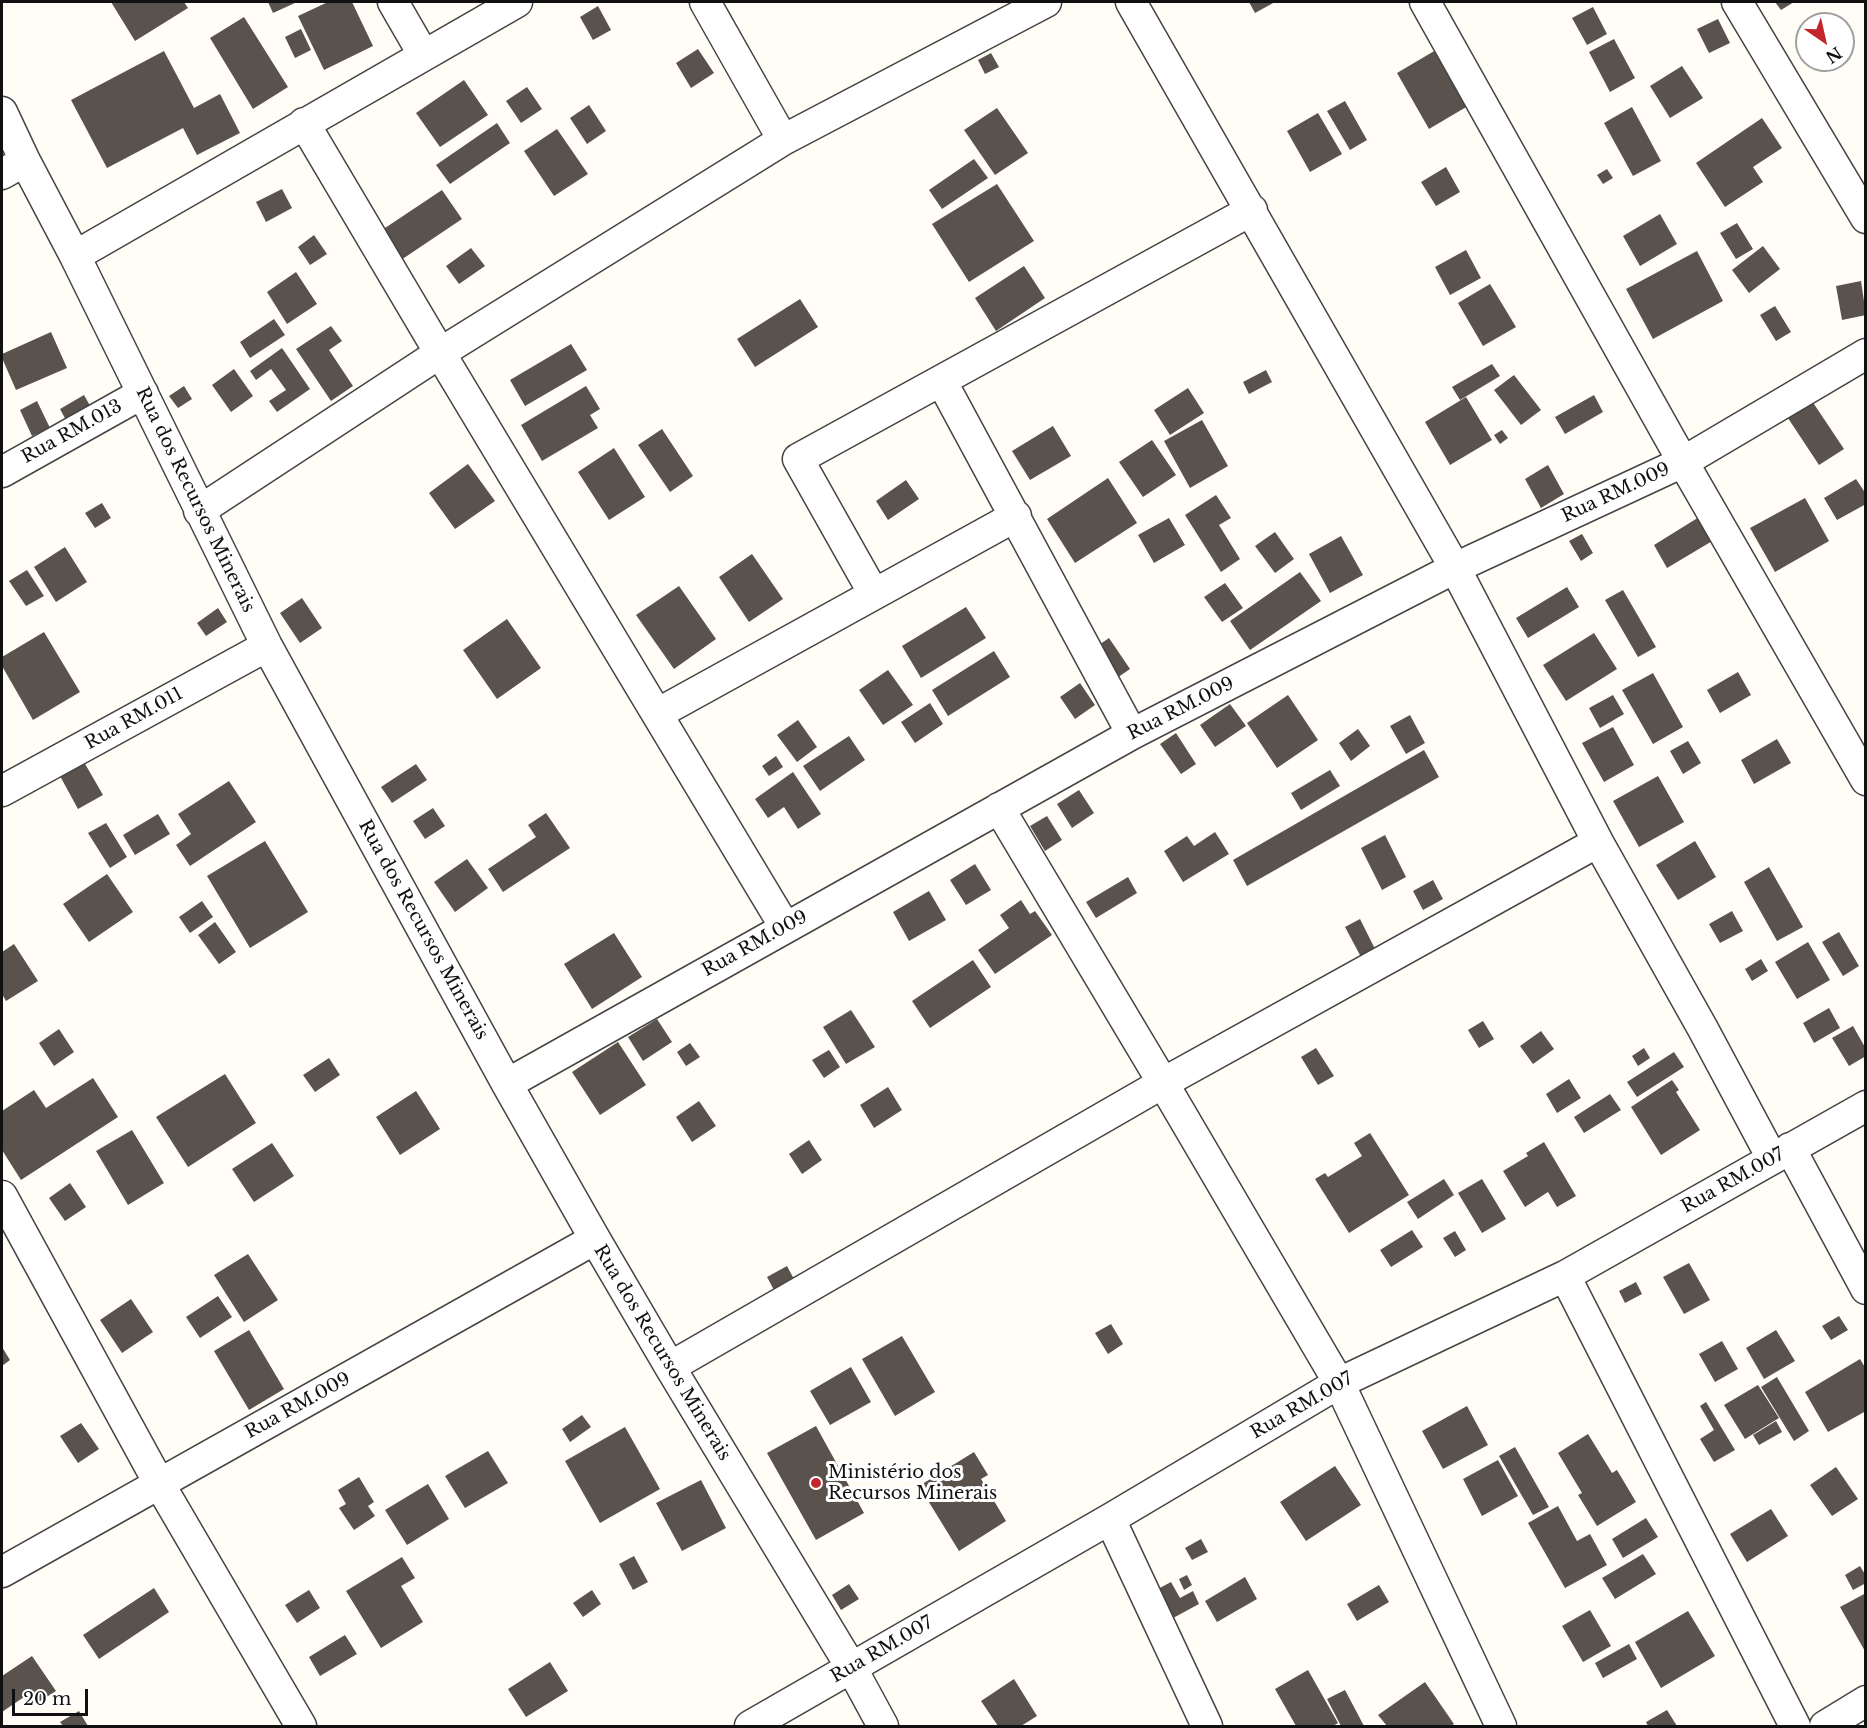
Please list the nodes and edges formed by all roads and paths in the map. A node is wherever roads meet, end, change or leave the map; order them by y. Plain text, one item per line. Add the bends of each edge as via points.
1 (393, 2) edge
2 (517, 2) edge
3 (705, 2) edge
4 (1046, 2) edge
5 (1132, 2) edge
6 (1425, 2) edge
7 (1737, 2) edge
8 (423, 54) junction
9 (2, 112) edge
10 (304, 123) junction
11 (783, 140) junction
12 (13, 167) edge
13 (1252, 210) junction
14 (1866, 218) edge
15 (75, 256) junction
16 (440, 353) junction
17 (1866, 354) edge
18 (942, 381) junction
19 (142, 393) junction
20 (1683, 462) junction
21 (2, 472) edge
22 (199, 512) junction
23 (1016, 516) junction
24 (1455, 568) junction
25 (874, 594) junction
26 (267, 646) junction
27 (657, 714) junction
28 (1132, 734) junction
29 (1866, 780) edge
30 (2, 792) edge
31 (999, 807) junction
32 (1598, 842) junction
33 (785, 927) junction
34 (1163, 1083) junction
35 (507, 1084) junction
36 (1866, 1106) edge
37 (1781, 1153) junction
38 (2, 1196) edge
39 (595, 1239) junction
40 (1564, 1276) junction
41 (1866, 1289) edge
42 (670, 1367) junction
43 (1339, 1383) junction
44 (160, 1485) junction
45 (1110, 1520) junction
46 (2, 1572) edge
47 (851, 1667) junction
48 (1866, 1701) edge
49 (301, 1726) edge
50 (750, 1726) edge
51 (883, 1726) edge
52 (1207, 1726) edge
53 (1501, 1726) edge
54 (1795, 1726) edge
55 (1825, 1726) edge

1 - 8 street
2 - 8 street
3 - 11 street
4 - 11 street
5 - 13 street
6 - 20 street
7 - 14 street
8 - 10 street
9 - 12 street, Rua dos Recursos Minerais
10 - 15 street
10 - 16 street
11 - 16 street
12 - 15 street, Rua dos Recursos Minerais
13 - 18 street
13 - 24 street
15 - 19 street, Rua dos Recursos Minerais
16 - 22 street
16 - 27 street
17 - 20 street, Rua RM.009
18 - 23 street
18 - 25 street via 798,459
19 - 21 street, Rua RM.013
19 - 22 street, Rua dos Recursos Minerais
20 - 24 street, Rua RM.009
20 - 29 street
22 - 26 street, Rua dos Recursos Minerais
23 - 25 street
23 - 28 street
24 - 28 street, Rua RM.009
24 - 32 street
25 - 27 street
26 - 30 street, Rua RM.011
26 - 35 street, Rua dos Recursos Minerais
27 - 33 street
28 - 31 street, Rua RM.009
31 - 33 street, Rua RM.009
31 - 34 street
32 - 34 street
32 - 37 street via 1703,1029
33 - 35 street, Rua RM.009
34 - 42 street
34 - 43 street
35 - 39 street, Rua dos Recursos Minerais
36 - 37 street, Rua RM.007
37 - 40 street, Rua RM.007
37 - 41 street
38 - 44 street
39 - 42 street, Rua dos Recursos Minerais
39 - 44 street, Rua RM.009
40 - 43 street, Rua RM.007
40 - 54 street
42 - 47 street, Rua dos Recursos Minerais
43 - 45 street, Rua RM.007
43 - 53 street
44 - 46 street, Rua RM.009
44 - 49 street
45 - 47 street, Rua RM.007
45 - 52 street
47 - 50 street, Rua RM.007
47 - 51 street, Rua dos Recursos Minerais
48 - 55 street

